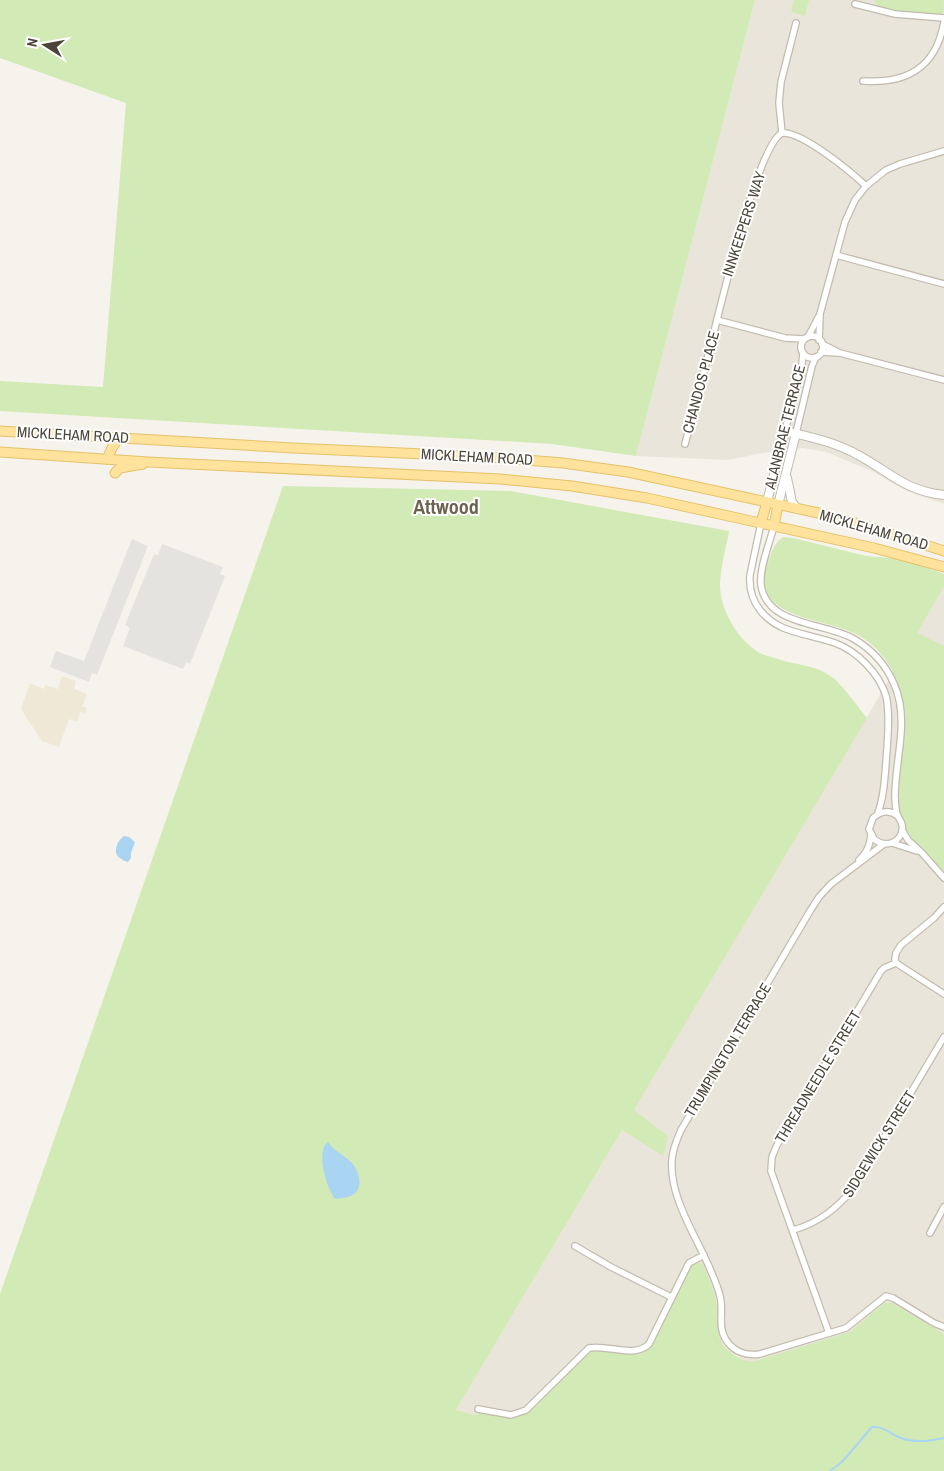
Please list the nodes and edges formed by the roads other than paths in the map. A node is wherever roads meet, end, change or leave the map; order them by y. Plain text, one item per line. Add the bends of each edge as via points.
1 (855, 4) dead end
2 (944, 18) edge
3 (944, 22) edge
4 (796, 23) dead end
5 (863, 81) dead end
6 (782, 132) junction
7 (944, 151) edge
8 (866, 186) junction
9 (836, 255) junction
10 (944, 284) edge
11 (820, 314) junction
12 (717, 320) junction
13 (785, 338) junction
14 (806, 338) junction
15 (820, 342) junction
16 (802, 350) junction
17 (821, 352) junction
18 (840, 353) junction
19 (816, 357) junction
20 (944, 380) edge
21 (0, 431) edge
22 (785, 431) junction
23 (796, 433) junction
24 (119, 438) junction
25 (685, 444) dead end
26 (0, 452) edge
27 (107, 459) junction
28 (119, 460) junction
29 (148, 462) junction
30 (115, 473) dead end
31 (786, 473) junction
32 (944, 495) edge
33 (767, 502) junction
34 (778, 504) junction
35 (797, 508) junction
36 (761, 523) junction
37 (774, 526) junction
38 (944, 551) edge
39 (944, 567) edge
40 (878, 813) junction
41 (898, 816) junction
42 (902, 830) junction
43 (871, 834) junction
44 (892, 843) junction
45 (884, 844) junction
46 (922, 853) junction
47 (855, 866) junction
48 (944, 878) edge
49 (944, 907) edge
50 (896, 964) junction
51 (944, 994) edge
52 (944, 1037) edge
53 (944, 1207) edge
54 (938, 1220) junction
55 (944, 1224) edge
56 (793, 1230) junction
57 (930, 1233) dead end
58 (575, 1246) dead end
59 (704, 1255) junction
60 (671, 1297) junction
61 (944, 1327) edge
62 (829, 1333) junction
63 (478, 1409) dead end

1 - 2 street via 895,14
3 - 5 street via 933,54 917,71 889,81
4 - 6 street via 781,87
6 - 8 street via 792,134 835,160
6 - 12 street, INNKEEPERS WAY via 775,139 754,186
7 - 8 street via 886,170
8 - 9 street via 849,211
9 - 10 street
9 - 11 street
11 - 14 street
11 - 15 street
12 - 13 street
12 - 25 street, CHANDOS PLACE
13 - 14 street
13 - 16 street
14 - 15 street via 814,337
14 - 16 street
15 - 17 street
15 - 18 street
16 - 19 street via 808,357
16 - 22 street, ALANBRAE TERRACE via 802,364
17 - 18 street
17 - 19 street
18 - 20 street
19 - 23 street, ALANBRAE TERRACE
21 - 24 main road, MICKLEHAM ROAD
22 - 23 street
22 - 33 street, ALANBRAE TERRACE
23 - 31 street, ALANBRAE TERRACE
23 - 32 street via 846,449 906,486
24 - 27 main road
24 - 28 main road
24 - 33 main road, MICKLEHAM ROAD via 542,460 628,472
26 - 27 main road, MICKLEHAM ROAD
27 - 28 main road, MICKLEHAM ROAD
28 - 29 main road, MICKLEHAM ROAD
29 - 30 main road via 120,468
29 - 36 main road, MICKLEHAM ROAD via 531,481 610,491
31 - 34 street, ALANBRAE TERRACE
31 - 35 street via 792,502
33 - 34 main road, MICKLEHAM ROAD
33 - 36 main road
34 - 35 main road, MICKLEHAM ROAD
34 - 37 main road
35 - 38 main road, MICKLEHAM ROAD
36 - 37 main road, MICKLEHAM ROAD
36 - 40 street via 749,582 753,602 766,619 781,628 836,643 851,651 866,663 885,695 888,728 883,799
37 - 39 main road, MICKLEHAM ROAD
37 - 41 street via 761,586 772,608 786,617 854,638 883,665 894,684 901,711 895,798
40 - 41 street via 889,811
40 - 43 street via 870,823
41 - 42 street
42 - 44 street
42 - 46 street
43 - 45 street
43 - 47 street, TRUMPINGTON TERRACE via 866,852
44 - 45 street
44 - 46 street
45 - 47 street, TRUMPINGTON TERRACE
46 - 48 street
47 - 59 street, TRUMPINGTON TERRACE via 819,897 675,1144 672,1157 676,1195
49 - 50 street via 901,945 894,959
50 - 51 street
50 - 56 street, THREADNEEDLE STREET via 881,971 776,1145 771,1171
52 - 56 street, SIDGEWICK STREET via 854,1188 826,1216
53 - 54 street
54 - 55 street
54 - 57 street
56 - 62 street, THREADNEEDLE STREET
58 - 60 street
59 - 60 street via 689,1262
59 - 62 street, TRUMPINGTON TERRACE via 720,1295 720,1327 734,1349 752,1355
60 - 63 street via 646,1348 636,1351 589,1348 526,1410 511,1415
61 - 62 street, TRUMPINGTON TERRACE via 886,1296 851,1324

